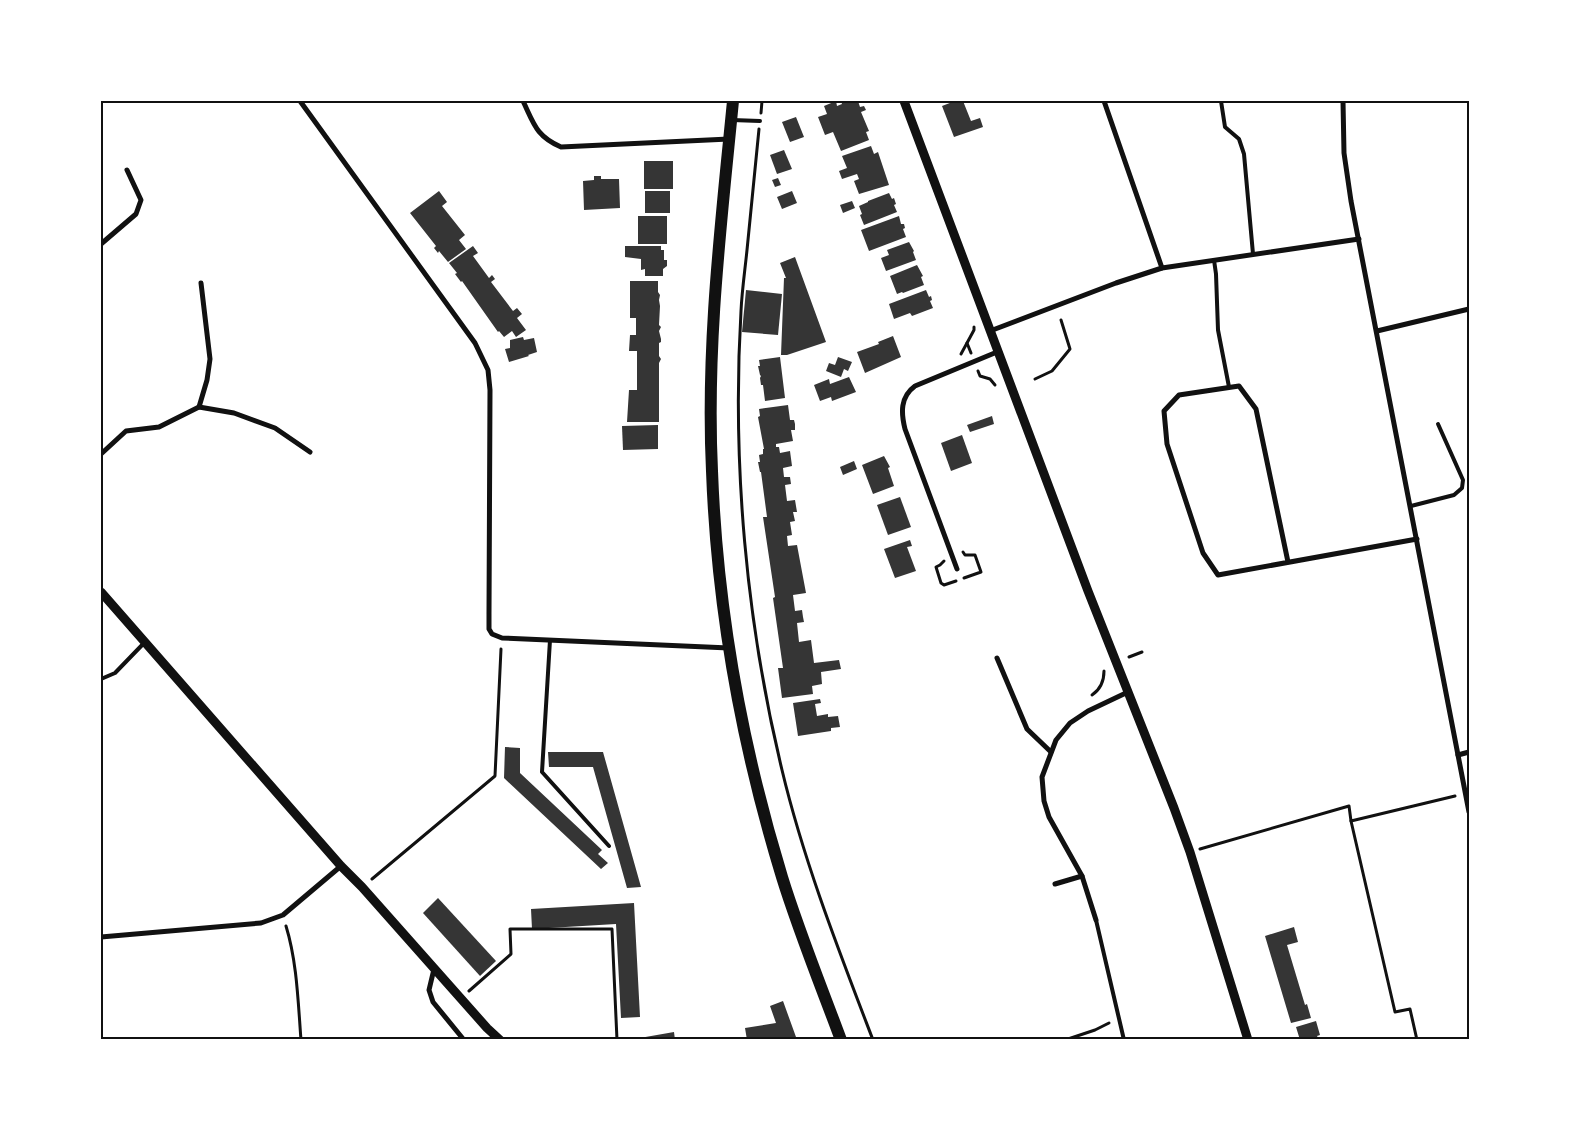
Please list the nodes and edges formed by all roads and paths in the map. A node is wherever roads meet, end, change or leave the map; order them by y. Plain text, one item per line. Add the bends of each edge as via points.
1 (300, 101) edge
2 (523, 101) edge
3 (734, 101) edge
4 (762, 101) edge
5 (904, 101) edge
6 (1104, 101) edge
7 (1222, 101) edge
8 (1343, 101) edge
9 (732, 120) junction
10 (760, 121) junction
11 (730, 139) junction
12 (127, 170) dead end
13 (1359, 239) junction
14 (101, 244) edge
15 (1254, 254) junction
16 (1214, 260) junction
17 (1162, 268) junction
18 (201, 283) dead end
19 (1469, 309) edge
20 (1061, 320) dead end
21 (974, 325) dead end
22 (989, 331) junction
23 (1377, 331) junction
24 (967, 343) junction
25 (997, 352) junction
26 (958, 357) dead end
27 (974, 361) junction
28 (1035, 379) dead end
29 (996, 386) dead end
30 (1229, 387) junction
31 (199, 407) junction
32 (1438, 424) dead end
33 (310, 452) dead end
34 (101, 454) edge
35 (1411, 506) junction
36 (1418, 539) junction
37 (962, 551) dead end
38 (943, 556) dead end
39 (1288, 562) junction
40 (957, 568) dead end
41 (101, 592) edge
42 (502, 638) junction
43 (550, 640) junction
44 (145, 642) junction
45 (729, 648) junction
46 (1142, 652) dead end
47 (1129, 657) dead end
48 (997, 658) dead end
49 (1104, 667) dead end
50 (101, 679) edge
51 (1128, 692) junction
52 (1087, 698) dead end
53 (1051, 752) junction
54 (1469, 752) edge
55 (1458, 755) junction
56 (1465, 794) junction
57 (1469, 812) edge
58 (1351, 820) junction
59 (609, 846) dead end
60 (1206, 847) dead end
61 (341, 866) junction
62 (1082, 876) junction
63 (1055, 884) dead end
64 (362, 887) junction
65 (283, 915) junction
66 (1096, 920) joint
67 (101, 937) edge
68 (434, 969) junction
69 (461, 999) junction
70 (1119, 1020) junction
71 (1068, 1039) edge
72 (302, 1040) edge
73 (464, 1040) edge
74 (500, 1040) edge
75 (617, 1040) edge
76 (841, 1040) edge
77 (873, 1040) edge
78 (1124, 1040) edge
79 (1248, 1040) edge
80 (1417, 1040) edge

1 - 42 street via 471,337 485,362 490,390 489,629
2 - 11 street via 538,131 561,147
3 - 9 main road
4 - 10 path
5 - 22 street
6 - 17 street
7 - 15 lane via 1225,127 1240,140 1245,158
8 - 13 street via 1346,167
9 - 10 lane
9 - 11 main road
10 - 77 path via 740,332 739,405 748,576 782,773 830,927
11 - 45 main road via 712,339 711,417 716,526
12 - 14 street via 141,200 136,214
13 - 15 street
13 - 23 street
15 - 16 street
16 - 17 street
16 - 30 lane via 1218,330
17 - 22 street
18 - 31 street via 210,359
19 - 23 street
20 - 28 path via 1070,349 1052,371
21 - 24 path
22 - 25 street
23 - 35 street
24 - 26 path
24 - 27 path
25 - 27 street
25 - 51 street
27 - 29 path via 978,375 990,379
27 - 40 street via 915,386 902,408 905,429
30 - 39 street via 1239,386 1256,409
30 - 39 street via 1179,395 1164,411 1167,444 1203,553 1218,575
31 - 33 street via 234,413 276,428
31 - 34 street via 159,427 126,430
32 - 35 lane via 1462,480 1462,488 1447,498
35 - 36 street
36 - 39 street
36 - 55 street
37 - 38 path via 966,555 975,555 981,572 944,585 936,566 944,561
41 - 44 street
42 - 43 street
42 - 64 path via 495,776
43 - 45 street
43 - 59 lane via 542,772
44 - 50 lane via 116,673
44 - 61 street
45 - 76 main road via 767,825 783,880
46 - 47 path
48 - 53 street via 1027,729
49 - 52 path via 1100,688
51 - 53 street via 1076,719 1059,736
51 - 79 street via 1190,852
53 - 62 street via 1042,777 1044,802
54 - 55 street
55 - 56 street
56 - 57 street
56 - 58 path
58 - 60 path via 1349,806
58 - 80 path via 1395,1012 1410,1009
61 - 64 street
61 - 65 street
62 - 63 street
62 - 66 street
64 - 68 street
65 - 67 street via 261,924
65 - 72 path via 292,946
66 - 70 lane
68 - 69 street
68 - 73 street via 429,990 433,1002
69 - 74 street
69 - 75 path via 511,954 510,929 612,929
70 - 71 path
70 - 78 lane

